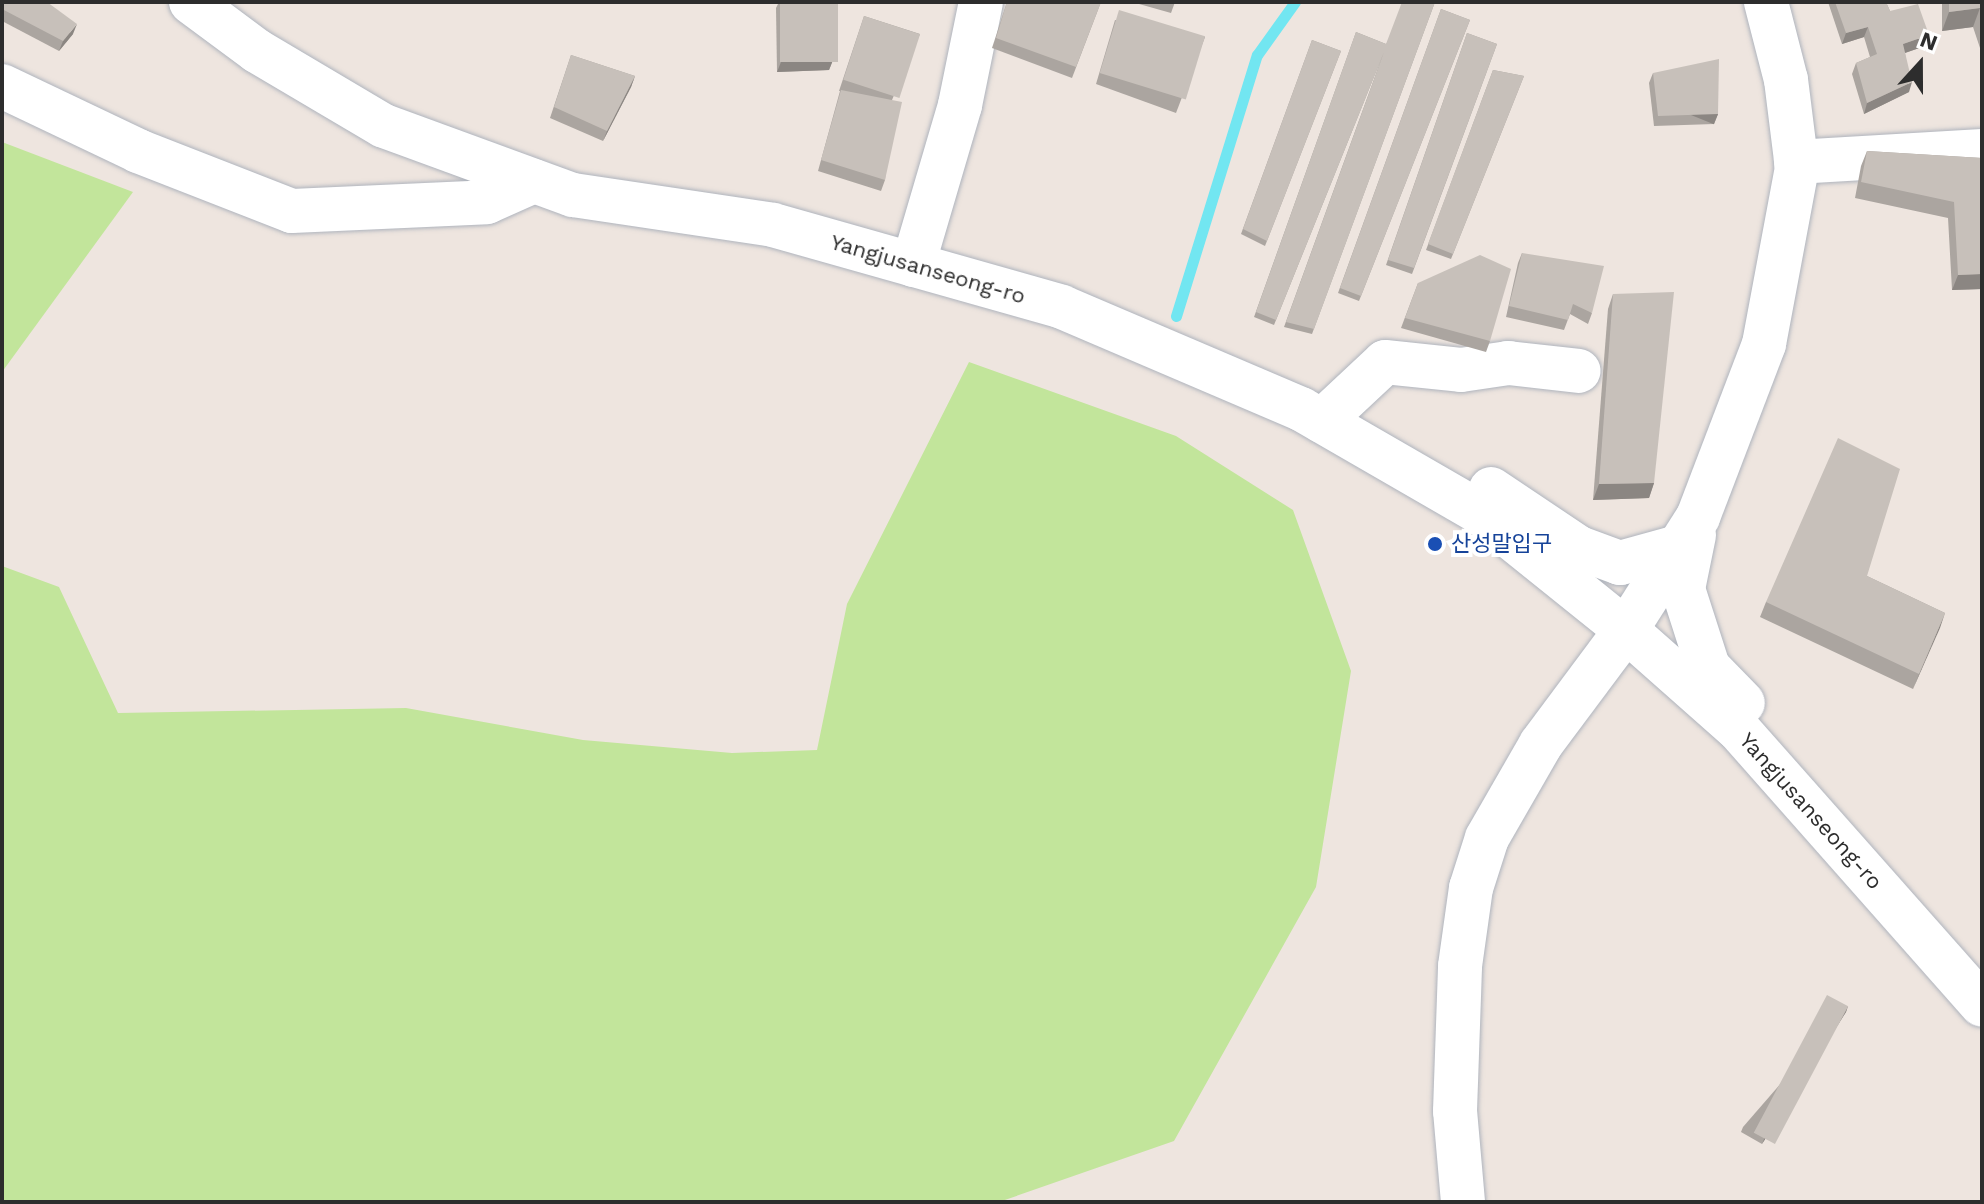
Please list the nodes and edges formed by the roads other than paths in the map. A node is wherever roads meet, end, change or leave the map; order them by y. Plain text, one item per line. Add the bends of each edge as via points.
1 (191, 2) edge
2 (981, 2) edge
3 (1766, 2) edge
4 (2, 86) edge
5 (1982, 151) edge
6 (1796, 162) junction
7 (534, 181) junction
8 (913, 265) junction
9 (1579, 371) dead end
10 (1322, 421) junction
11 (1361, 443) junction
12 (1688, 532) junction
13 (1626, 630) junction
14 (1826, 826) junction
15 (1982, 1005) edge
16 (1463, 1202) edge

1 - 7 street, Yangjusanseong-ro via 257,51 384,126
2 - 8 street via 960,105
3 - 6 street via 1786,80
4 - 7 street via 138,151 292,211 487,202
5 - 6 street
6 - 12 street via 1790,225 1764,344
7 - 8 street, Yangjusanseong-ro via 573,195 773,225
8 - 10 street, Yangjusanseong-ro via 1062,307
9 - 10 street via 1508,363 1461,370 1385,362
10 - 11 street, Yangjusanseong-ro
11 - 12 street via 1459,468 1579,548 1620,563
11 - 13 street, Yangjusanseong-ro via 1478,511
12 - 13 street
12 - 14 street via 1683,589 1708,667 1769,731 1821,801
13 - 14 street, Yangjusanseong-ro via 1738,729
13 - 16 street via 1541,744 1487,838 1471,888 1455,1046
14 - 15 street, Yangjusanseong-ro

